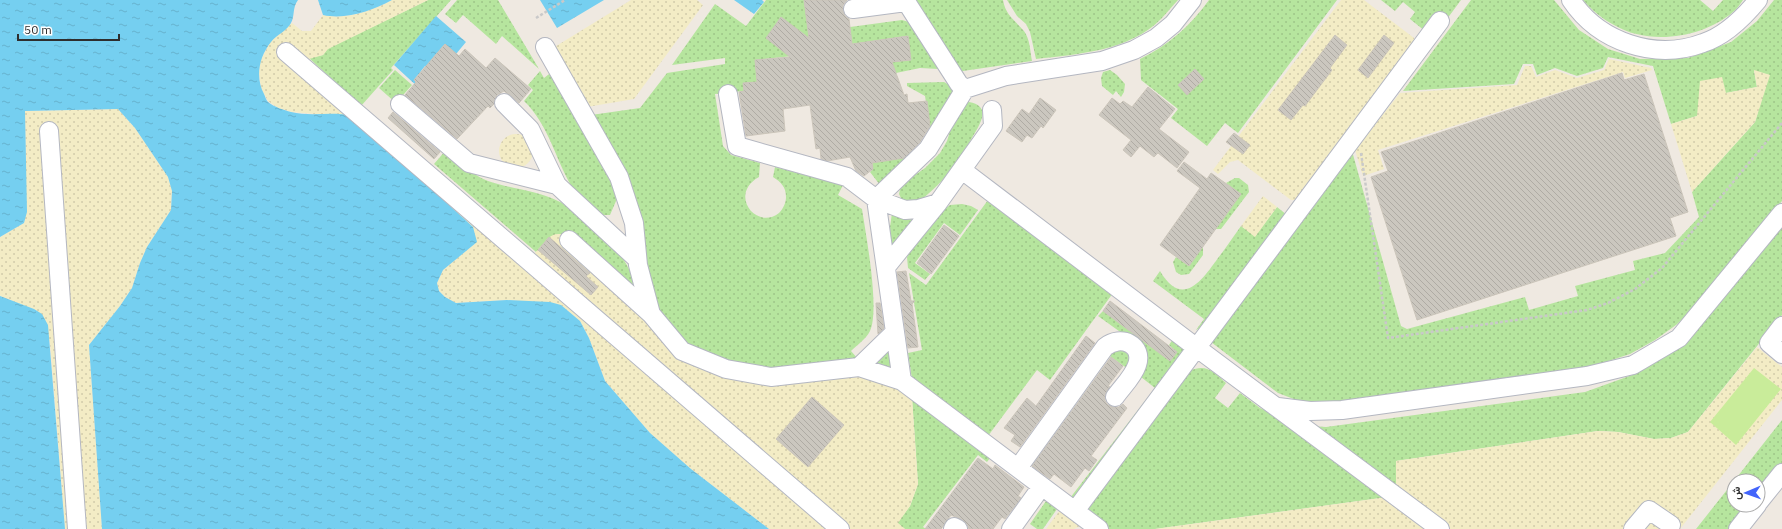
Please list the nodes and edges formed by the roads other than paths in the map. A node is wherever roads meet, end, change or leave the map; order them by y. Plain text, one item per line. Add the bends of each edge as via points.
1 (1192, 0) edge
2 (1571, 0) edge
3 (1758, 0) edge
4 (905, 1) edge
5 (853, 8) dead end
6 (1440, 21) dead end
7 (545, 47) dead end
8 (286, 52) dead end
9 (965, 89) junction
10 (728, 94) dead end
11 (504, 103) dead end
12 (400, 104) dead end
13 (992, 110) dead end
14 (49, 131) dead end
15 (962, 170) junction
16 (557, 185) junction
17 (876, 199) junction
18 (938, 203) junction
19 (1782, 213) edge
20 (569, 240) dead end
21 (637, 259) junction
22 (886, 268) junction
23 (651, 314) junction
24 (1782, 326) edge
25 (895, 332) junction
26 (1197, 348) junction
27 (1782, 354) edge
28 (859, 367) junction
29 (902, 381) junction
30 (1115, 397) dead end
31 (1277, 407) junction
32 (1018, 468) junction
33 (1782, 473) edge
34 (1042, 486) junction
35 (1766, 493) edge
36 (1075, 511) junction
37 (1750, 513) edge
38 (1671, 525) dead end
39 (76, 529) edge
40 (840, 529) edge
41 (953, 529) edge
42 (958, 529) edge
43 (1011, 529) edge
44 (1099, 529) edge
45 (1440, 529) edge
46 (1633, 529) edge
47 (1738, 529) edge

1 - 9 street via 1173,24 1156,38 1134,50 1102,61 1006,76
2 - 3 street via 1603,33 1634,47 1668,51 1704,43 1735,25
4 - 5 street
4 - 9 street via 959,84
6 - 26 street
7 - 21 street via 619,177 634,223
8 - 40 street
9 - 17 street via 928,149
10 - 17 street via 737,146 847,177
11 - 16 street via 530,129
12 - 16 street via 469,163
13 - 15 street via 994,126
14 - 39 street
15 - 18 street
15 - 26 street
16 - 21 street
17 - 18 street via 905,210
17 - 22 street
18 - 22 street
19 - 31 street via 1679,338 1633,365 1586,376 1342,410 1310,411
20 - 23 street
21 - 23 street
22 - 25 street
23 - 28 street via 682,351 726,369 770,377
24 - 27 street via 1769,343
25 - 28 street
25 - 29 street
26 - 31 street
26 - 36 street
28 - 29 street
29 - 32 street
30 - 32 street via 1134,371 1138,359 1134,347 1123,341 1116,341 1105,347
31 - 45 street
32 - 34 street
33 - 35 street
34 - 36 street
34 - 43 street
36 - 44 street
37 - 47 street
38 - 46 street via 1649,510
41 - 42 street

